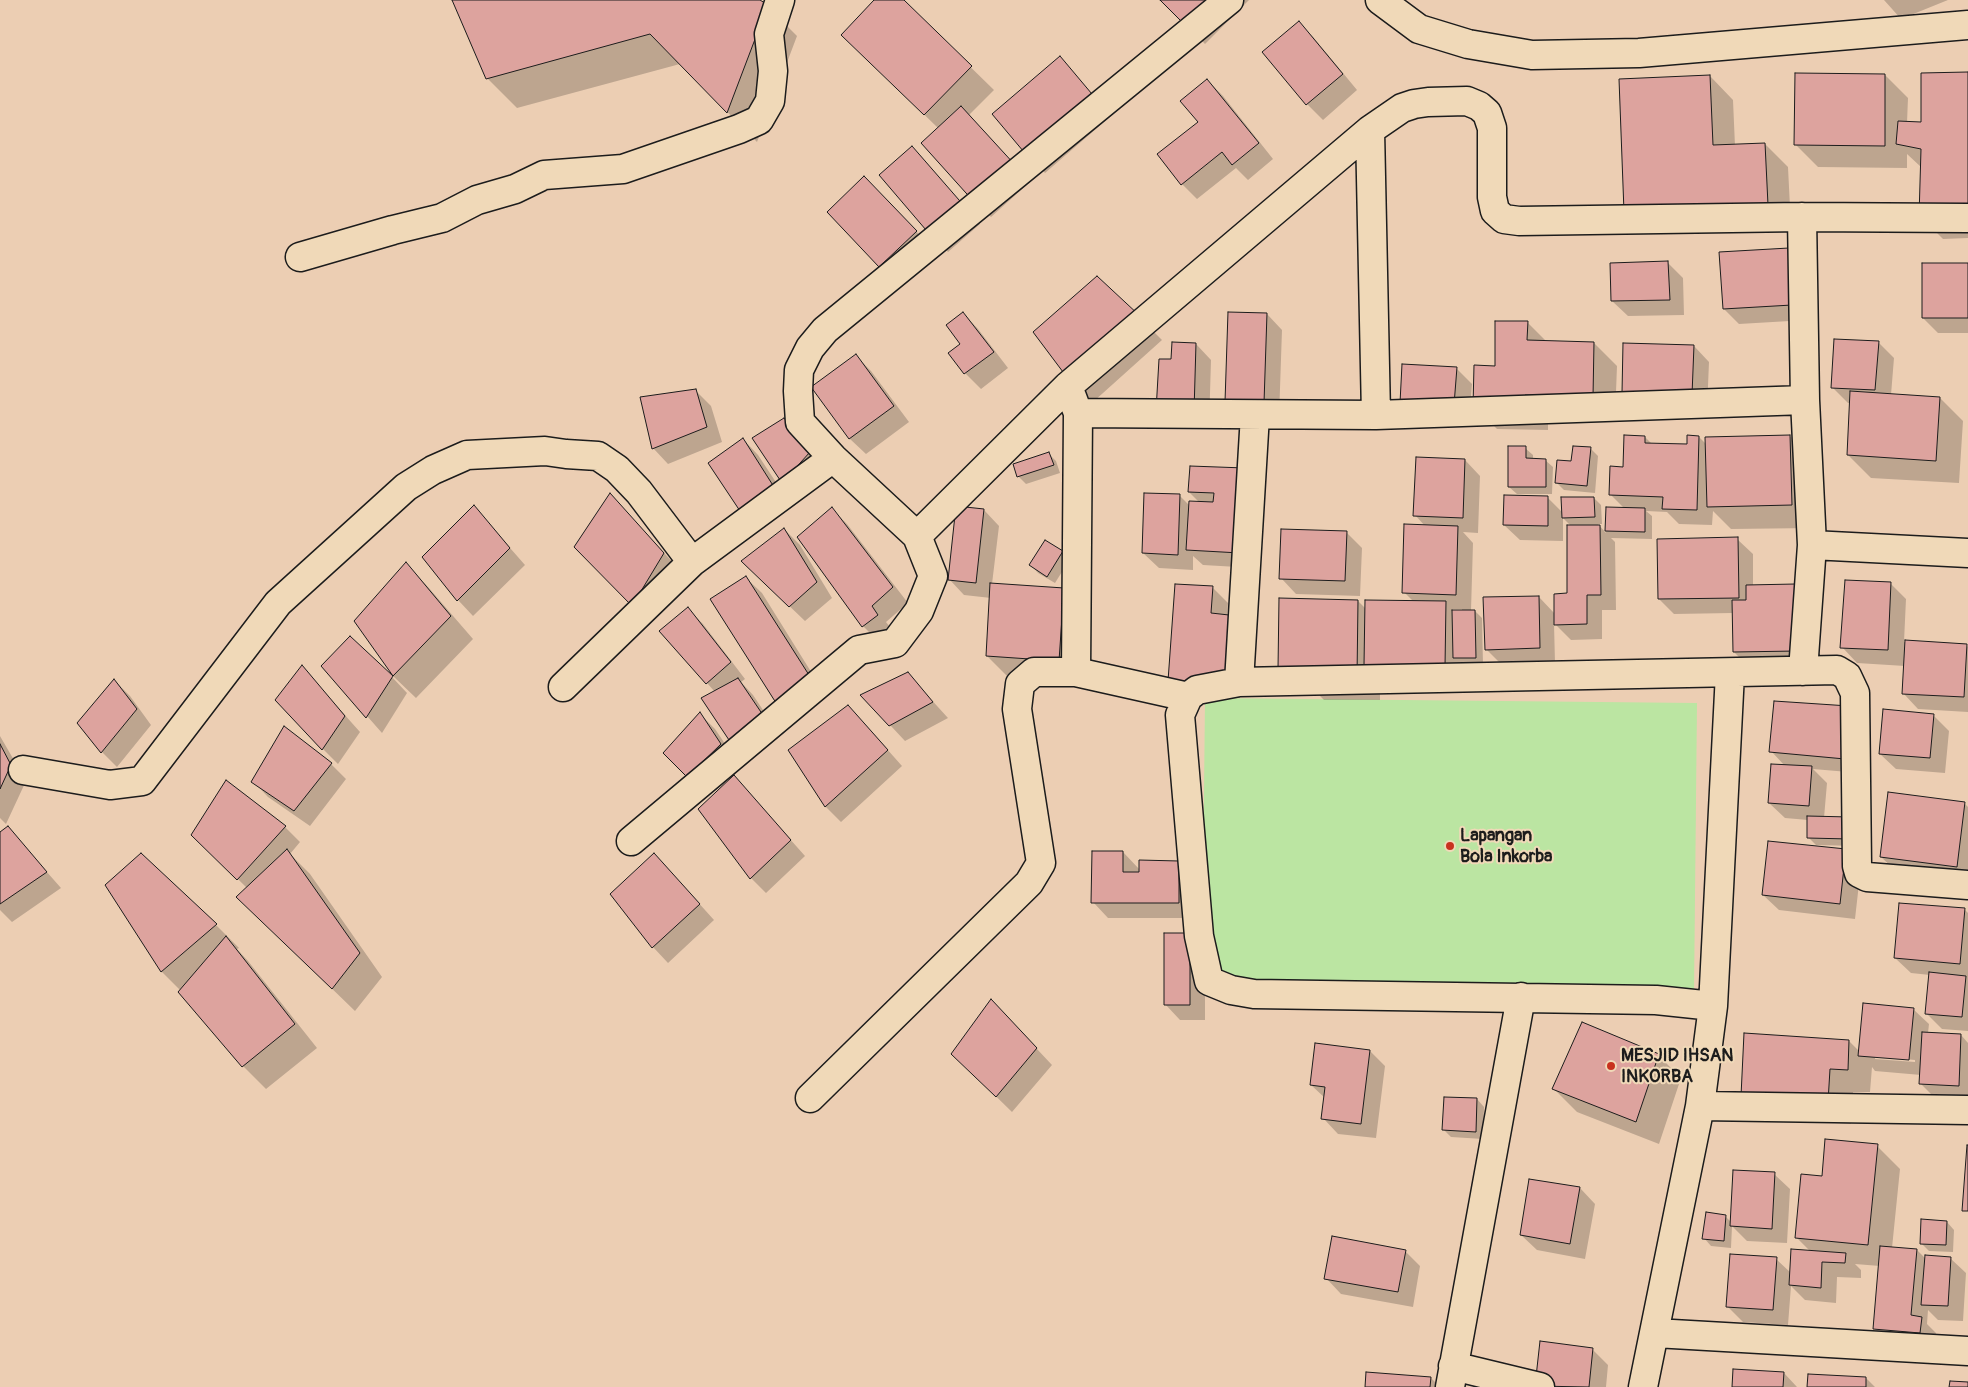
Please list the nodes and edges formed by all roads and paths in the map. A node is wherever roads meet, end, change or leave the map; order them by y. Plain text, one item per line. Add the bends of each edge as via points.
1 (780, 0) edge
2 (1229, 0) edge
3 (1380, 0) edge
4 (1968, 25) edge
5 (1370, 130) junction
6 (1802, 217) junction
7 (1968, 218) edge
8 (300, 258) dead end
9 (1068, 386) junction
10 (1805, 400) junction
11 (1078, 413) junction
12 (1255, 415) junction
13 (1376, 415) junction
14 (833, 458) junction
15 (917, 536) junction
16 (1812, 546) junction
17 (1968, 552) edge
18 (692, 562) junction
19 (1803, 671) junction
20 (1076, 672) junction
21 (1730, 672) junction
22 (1239, 682) junction
23 (563, 687) dead end
24 (1188, 697) junction
25 (23, 770) dead end
26 (631, 841) dead end
27 (1968, 885) edge
28 (1521, 997) junction
29 (1714, 1006) junction
30 (810, 1098) dead end
31 (1700, 1106) junction
32 (1968, 1110) edge
33 (1655, 1333) junction
34 (1968, 1351) edge
35 (1451, 1377) edge
36 (1540, 1387) edge
37 (1643, 1387) edge

1 - 8 street via 769,34 773,71 770,101 759,120 623,169 544,175 515,189 477,200 442,218
2 - 14 street via 825,330 810,348 799,370 798,391 800,422
3 - 4 street via 1418,29 1468,44 1532,55 1639,53
5 - 6 street via 1402,108 1414,104 1467,101 1479,106 1487,112 1492,128 1492,197 1495,211 1504,219
5 - 9 street
5 - 13 street
6 - 7 street
6 - 10 street
9 - 11 street
9 - 15 street
10 - 13 street
10 - 16 street
11 - 12 street
11 - 20 street
12 - 13 street
12 - 22 street
14 - 15 street
14 - 18 street
15 - 26 street via 933,576 919,611 895,643 859,650
16 - 17 street
16 - 19 street
18 - 23 street
18 - 25 street via 638,492 617,469 598,456 545,451 467,455 406,486 278,604 142,781 110,785
19 - 21 street
19 - 27 street via 1837,670 1848,676 1855,693 1859,873 1867,877
20 - 24 street
20 - 30 street via 1034,672 1020,684 1017,709 1041,863 1030,883
21 - 22 street
21 - 29 street
22 - 24 street via 1197,690
24 - 28 street via 1180,715 1200,936 1209,981 1231,990 1254,994
28 - 29 street via 1656,1000
28 - 35 street
29 - 31 street
31 - 32 street
31 - 33 street
33 - 34 street
33 - 37 street
35 - 36 street

